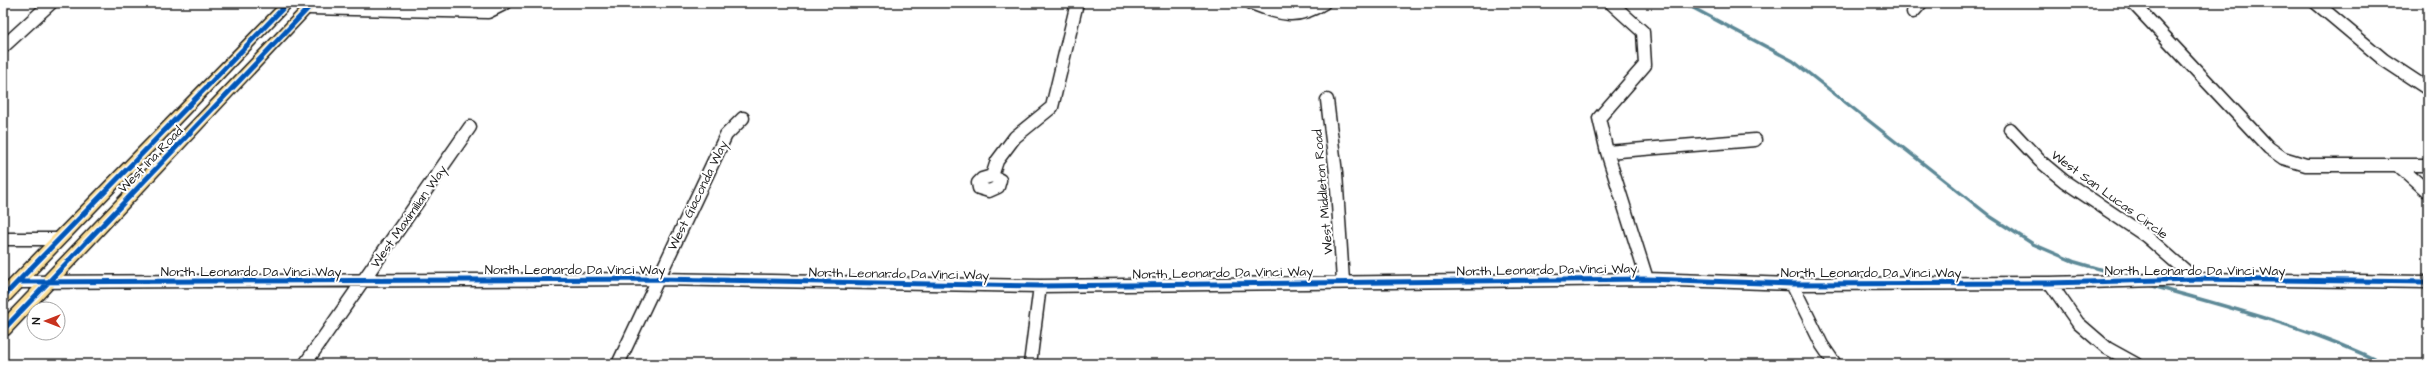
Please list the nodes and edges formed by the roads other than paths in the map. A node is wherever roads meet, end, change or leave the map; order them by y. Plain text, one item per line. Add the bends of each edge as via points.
1 (52, 3) edge
2 (288, 3) edge
3 (506, 3) edge
4 (1076, 3) edge
5 (1251, 3) edge
6 (1324, 3) edge
7 (1611, 3) edge
8 (1921, 3) edge
9 (2133, 3) edge
10 (2316, 3) edge
11 (311, 6) edge
12 (1913, 12) dead end
13 (5, 41) edge
14 (2428, 89) edge
15 (1327, 100) dead end
16 (743, 118) dead end
17 (470, 127) dead end
18 (2010, 129) dead end
19 (1755, 140) dead end
20 (1607, 152) junction
21 (2428, 165) edge
22 (2399, 166) junction
23 (992, 176) dead end
24 (2428, 192) edge
25 (3, 239) edge
26 (59, 239) junction
27 (657, 279) junction
28 (1647, 279) junction
29 (2195, 279) junction
30 (49, 281) junction
31 (1343, 281) junction
32 (18, 282) junction
33 (361, 282) junction
34 (2428, 282) edge
35 (2050, 283) junction
36 (1792, 284) junction
37 (1040, 286) junction
38 (3, 297) edge
39 (3, 330) edge
40 (305, 364) edge
41 (618, 364) edge
42 (1030, 364) edge
43 (1835, 364) edge
44 (2136, 364) edge

1 - 13 street
2 - 26 main road, West Ina Road
3 - 11 street via 488,12
4 - 23 street via 1052,107 1015,137 997,161
5 - 6 street via 1288,19 1304,15
7 - 20 street via 1643,32 1646,65 1599,118
8 - 12 street
9 - 22 street via 2282,161 2306,165
10 - 14 street via 2367,49
11 - 30 main road, West Ina Road
15 - 31 street, West Middleton Road via 1336,172
16 - 27 street, West Giaconda Way via 726,135
17 - 33 street, West Maximilian Way
18 - 29 street, West San Lucas Circle via 2040,161 2064,181 2146,236
19 - 20 street
20 - 28 street
21 - 22 street
22 - 24 street
25 - 26 street
26 - 32 main road, West Ina Road
27 - 33 street, North Leonardo Da Vinci Way
27 - 37 street, North Leonardo Da Vinci Way
27 - 41 street, West Giaconda Way
28 - 31 street, North Leonardo Da Vinci Way
28 - 36 street, North Leonardo Da Vinci Way
29 - 34 street, North Leonardo Da Vinci Way
29 - 35 street, North Leonardo Da Vinci Way
30 - 32 street, North Leonardo Da Vinci Way
30 - 33 street, North Leonardo Da Vinci Way
30 - 39 main road, West Ina Road
31 - 37 street, North Leonardo Da Vinci Way
32 - 38 main road, West Ina Road
33 - 40 street, West Maximilian Way
35 - 36 street, North Leonardo Da Vinci Way
35 - 44 street via 2078,323 2107,348
36 - 43 street via 1822,345
37 - 42 street

